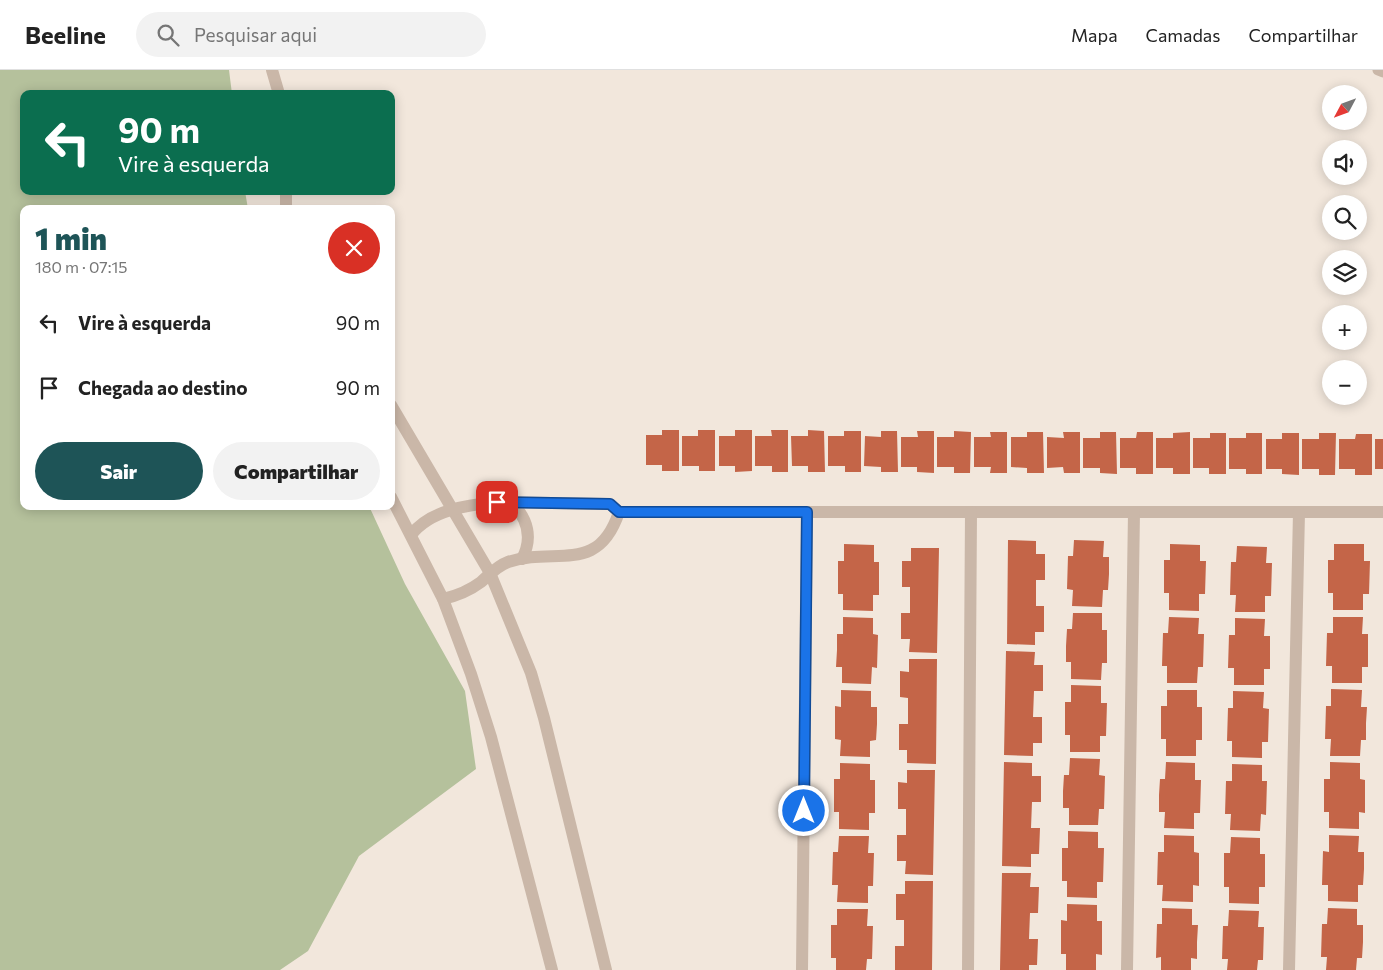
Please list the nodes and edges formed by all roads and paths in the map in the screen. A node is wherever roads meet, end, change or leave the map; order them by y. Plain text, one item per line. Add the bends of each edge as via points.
1 (272, 70) edge
2 (1378, 70) edge
3 (1383, 72) edge
4 (278, 90) edge
5 (395, 413) edge
6 (512, 502) junction
7 (395, 505) edge
8 (454, 510) junction
9 (619, 512) junction
10 (807, 512) junction
11 (971, 512) junction
12 (1134, 512) junction
13 (1299, 512) junction
14 (1383, 512) edge
15 (411, 535) junction
16 (522, 559) junction
17 (490, 573) junction
18 (443, 600) junction
19 (552, 970) edge
20 (606, 970) edge
21 (802, 970) edge
22 (968, 970) edge
23 (1127, 970) edge
24 (1290, 970) edge

1 - 4 street
2 - 3 lane
5 - 8 street
6 - 8 street
6 - 9 street via 610,504
6 - 16 street via 526,520 528,530
7 - 15 street
8 - 15 street via 425,520
8 - 17 street
9 - 10 street
9 - 16 street via 610,534 585,553
10 - 11 street
10 - 21 street
11 - 12 street
11 - 22 street
12 - 13 street
12 - 23 street
13 - 14 street
13 - 24 street
15 - 18 street
16 - 17 street via 506,562
17 - 18 street via 469,590
17 - 20 street via 531,673
18 - 19 street via 491,737

